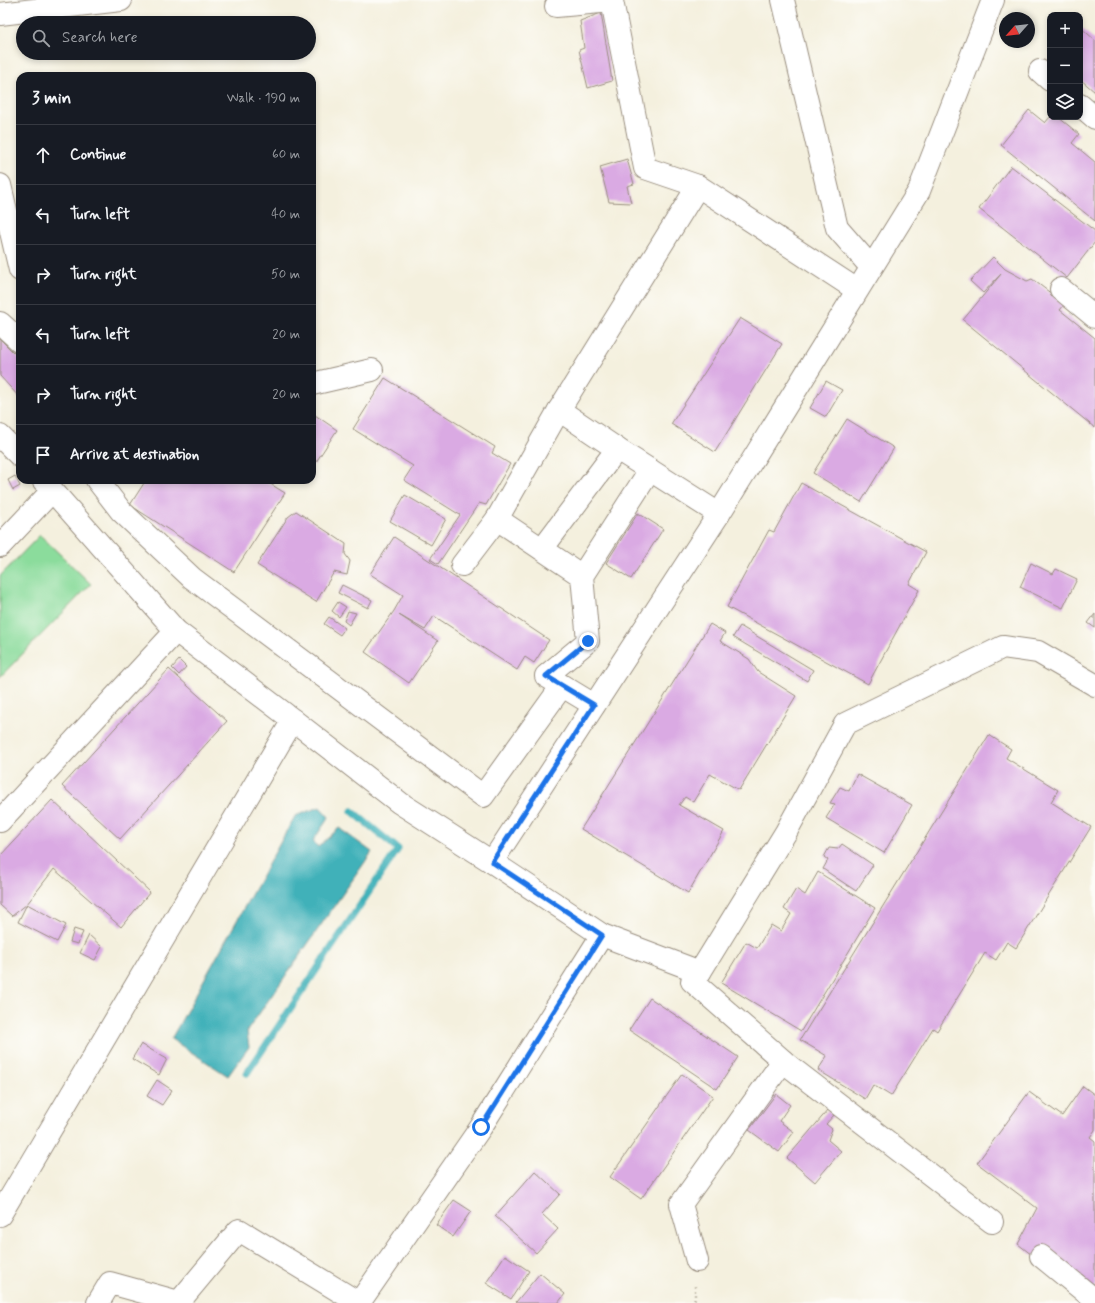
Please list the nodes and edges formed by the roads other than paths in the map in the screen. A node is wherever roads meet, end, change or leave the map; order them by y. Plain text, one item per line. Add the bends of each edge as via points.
1 (121, 0) edge
2 (783, 0) edge
3 (994, 0) edge
4 (556, 6) dead end
5 (0, 14) edge
6 (1083, 108) edge
7 (1095, 118) edge
8 (0, 185) edge
9 (698, 186) junction
10 (16, 253) edge
11 (871, 267) junction
12 (1061, 289) dead end
13 (857, 290) junction
14 (1095, 317) edge
15 (0, 323) edge
16 (16, 337) edge
17 (372, 370) dead end
18 (316, 383) edge
19 (558, 410) junction
20 (0, 436) edge
21 (617, 449) junction
22 (16, 452) edge
23 (650, 470) junction
24 (101, 484) edge
25 (48, 485) edge
26 (719, 514) junction
27 (496, 519) junction
28 (0, 546) edge
29 (542, 549) junction
30 (462, 565) dead end
31 (582, 576) junction
32 (176, 631) junction
33 (1095, 685) edge
34 (562, 686) junction
35 (594, 705) junction
36 (293, 720) junction
37 (0, 821) edge
38 (492, 862) junction
39 (602, 935) junction
40 (700, 972) junction
41 (783, 1061) junction
42 (0, 1215) edge
43 (992, 1222) dead end
44 (1041, 1256) dead end
45 (697, 1261) dead end
46 (1095, 1300) edge
47 (98, 1303) edge
48 (359, 1303) edge

1 - 5 street
2 - 11 street via 837,228
3 - 11 street via 919,191
4 - 9 street via 612,1 645,168
6 - 7 street
8 - 10 street
9 - 13 street
9 - 19 street
11 - 13 street
12 - 14 street
13 - 26 street
15 - 16 street
17 - 18 street
19 - 21 street
19 - 27 street
20 - 22 street
21 - 23 street
21 - 29 street
23 - 26 street
23 - 31 street
24 - 34 street via 121,510 192,578 483,796
25 - 28 street
25 - 32 street
26 - 35 street
27 - 29 street
27 - 30 street
29 - 31 street
31 - 34 street via 588,641 546,676
32 - 36 street
32 - 37 street
33 - 40 street via 1038,652 1003,647 845,724 786,832
34 - 35 street
35 - 38 street
36 - 38 street via 400,804
36 - 42 street
38 - 39 street
39 - 40 street
39 - 48 street via 481,1127
40 - 41 street via 692,981
41 - 43 street
41 - 45 street via 681,1204
44 - 46 street
47 - 48 street via 110,1283 179,1302 239,1230

